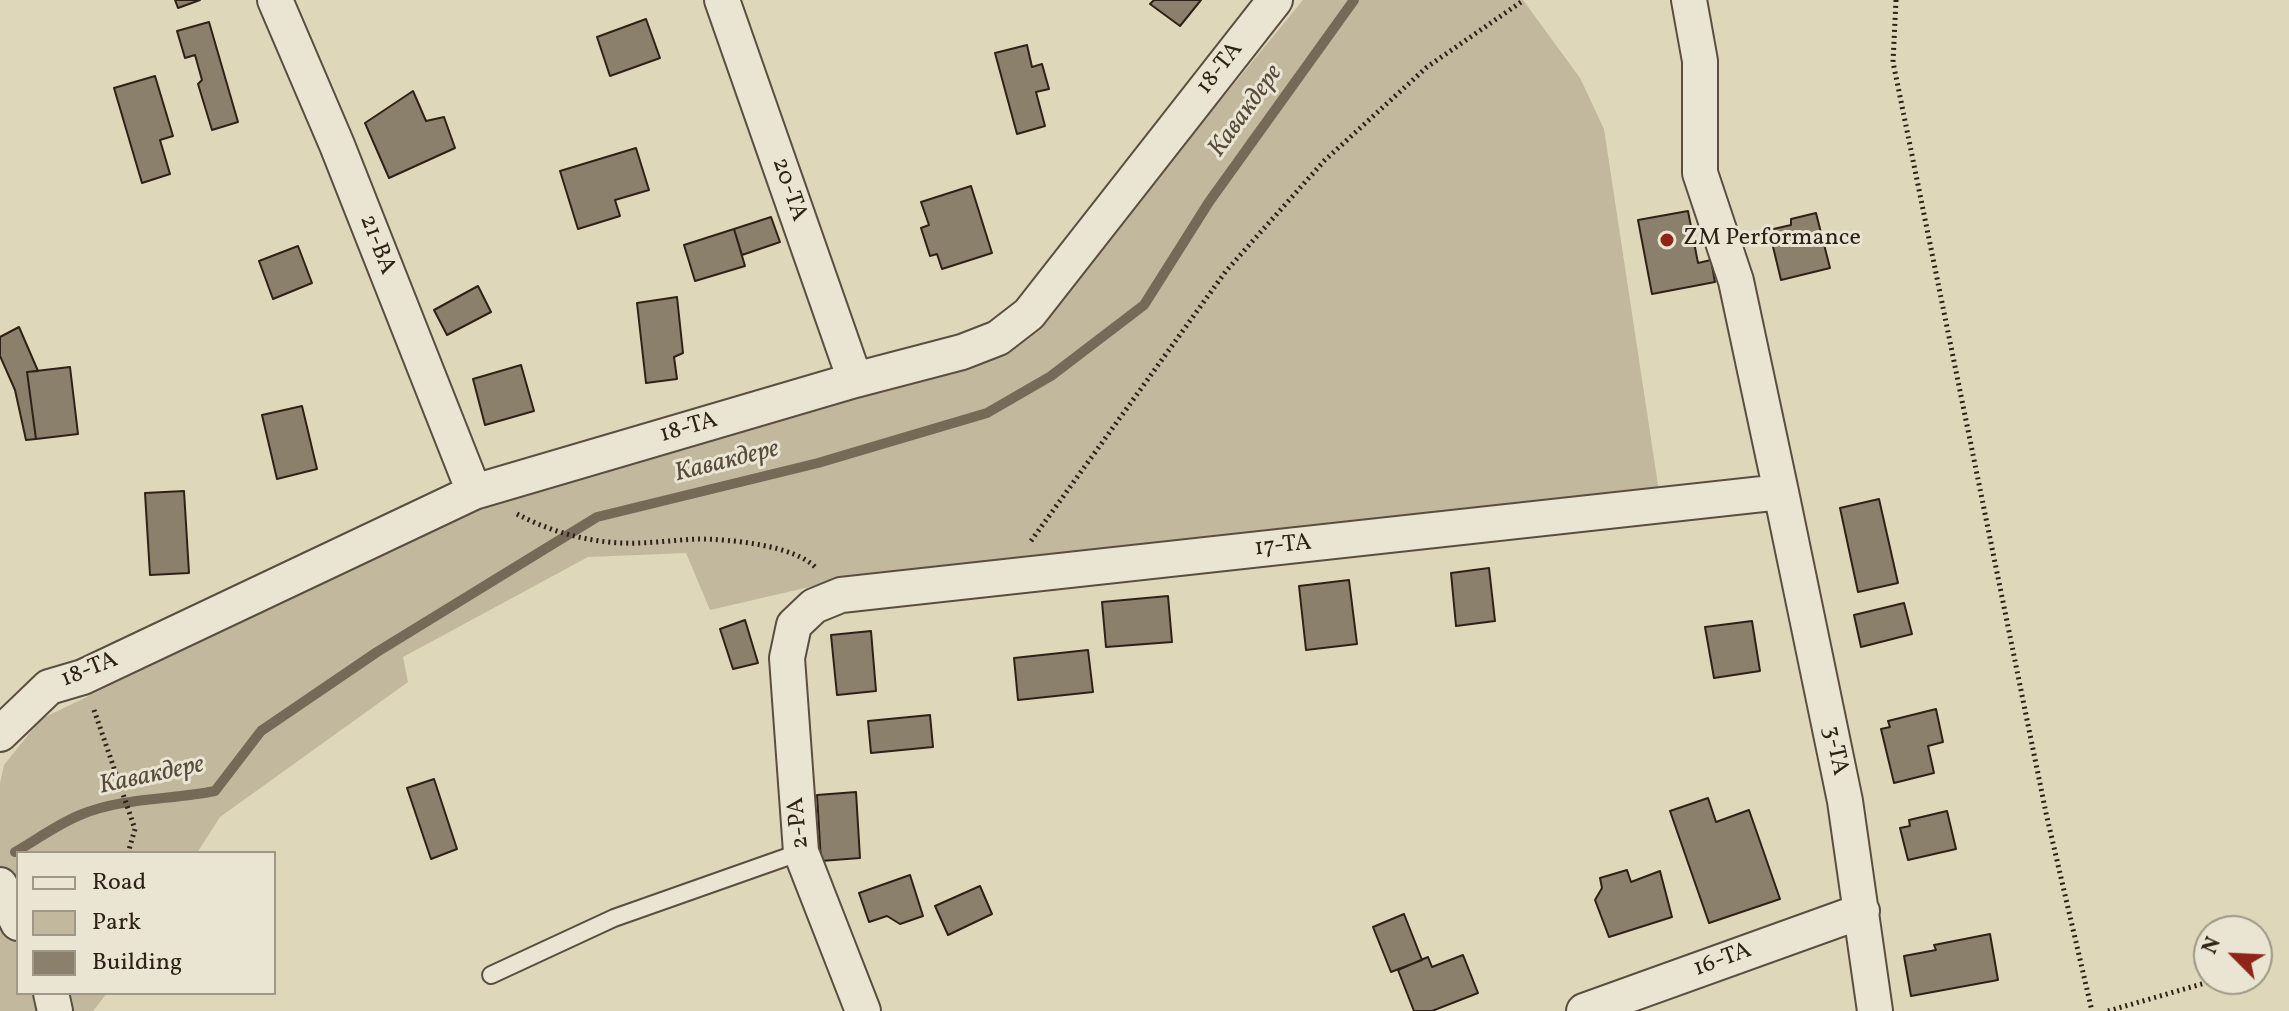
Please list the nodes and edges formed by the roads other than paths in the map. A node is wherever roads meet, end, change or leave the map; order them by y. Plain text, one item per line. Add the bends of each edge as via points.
1 (275, 0) edge
2 (722, 0) edge
3 (1275, 0) edge
4 (1689, 0) edge
5 (855, 380) junction
6 (474, 492) junction
7 (1781, 492) junction
8 (794, 625) joint
9 (0, 734) edge
10 (801, 852) junction
11 (0, 885) edge
12 (1862, 911) junction
13 (16, 919) edge
14 (491, 975) dead end
15 (863, 1011) edge
16 (1584, 1011) edge
17 (1875, 1011) edge

1 - 6 street, 21-ВА
2 - 5 street, 20-ТА
3 - 5 street, 18-ТА via 1029,314 998,338 962,352
4 - 7 street, 3-ТА via 1700,61 1700,173 1736,281
5 - 6 street, 18-ТА
6 - 9 street, 18-ТА via 83,677 49,687
7 - 8 street, 17-ТА via 841,595 814,606
7 - 12 street, 3-ТА via 1845,801
8 - 10 street, 2-РА via 787,658
10 - 14 lane via 614,918
10 - 15 street, 2-РА
11 - 13 street
12 - 16 street, 16-ТА
12 - 17 street, 3-ТА

